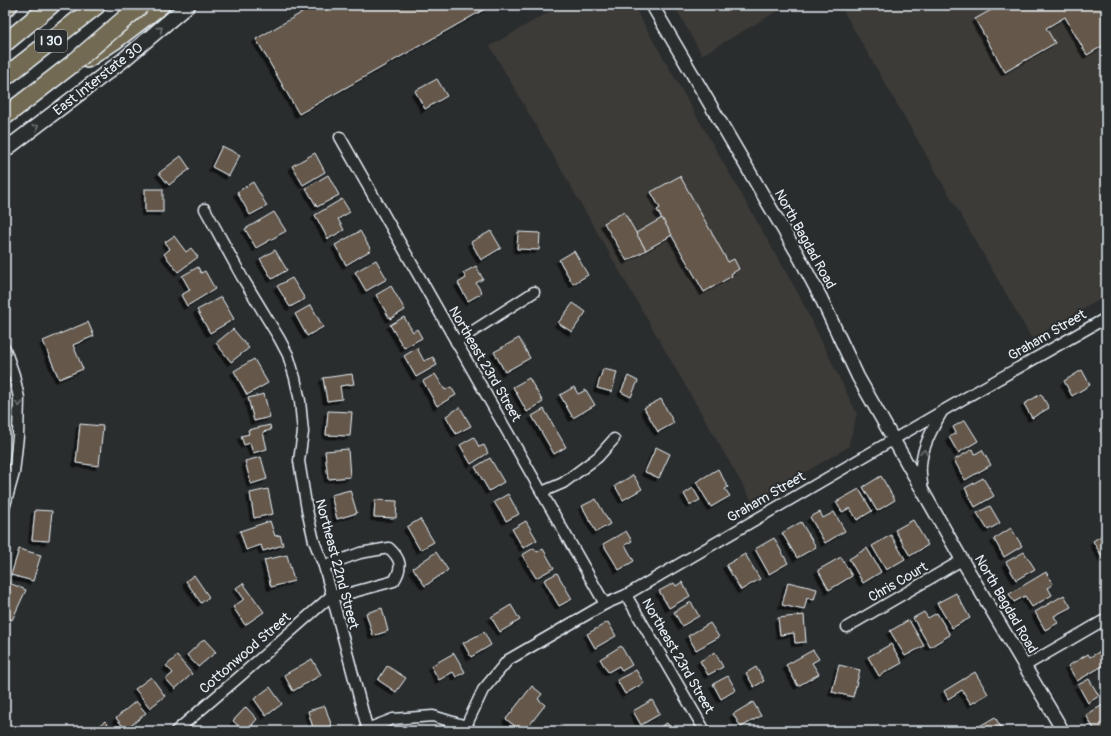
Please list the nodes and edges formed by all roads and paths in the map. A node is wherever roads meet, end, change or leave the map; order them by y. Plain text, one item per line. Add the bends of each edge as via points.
1 (9, 5) edge
2 (51, 5) edge
3 (97, 5) edge
4 (141, 5) edge
5 (160, 5) edge
6 (188, 5) edge
7 (652, 5) edge
8 (5, 8) edge
9 (5, 43) edge
10 (5, 76) edge
11 (5, 113) edge
12 (5, 116) edge
13 (340, 137) dead end
14 (5, 150) edge
15 (204, 209) dead end
16 (534, 292) dead end
17 (1106, 318) edge
18 (456, 342) junction
19 (5, 349) edge
20 (8, 365) edge
21 (943, 411) junction
22 (614, 439) dead end
23 (893, 440) junction
24 (923, 491) junction
25 (542, 492) junction
26 (5, 505) edge
27 (962, 560) junction
28 (324, 566) junction
29 (626, 594) junction
30 (331, 596) junction
31 (605, 604) junction
32 (1106, 618) edge
33 (847, 628) dead end
34 (1025, 666) junction
35 (469, 729) edge
36 (368, 730) edge
37 (176, 731) edge
38 (705, 731) edge
39 (1063, 731) edge

1 - 8 highway
2 - 9 highway
3 - 10 highway, I 30
4 - 12 highway, bridge via 71,65
5 - 11 highway via 76,68
14 -> 6 main road, East Interstate 30 via 122,61
7 - 23 street, North Bagdad Road via 797,253 858,378
13 - 18 street, Northeast 23rd Street
15 - 28 street, Northeast 22nd Street via 288,355 300,401 303,432 299,461 307,510 314,541
16 - 18 street
17 - 21 street, Graham Street
18 - 25 street, Northeast 23rd Street
19 - 20 street
20 -> 26 street via 14,376 19,398 14,473
21 - 23 street, Graham Street
24 -> 21 street, North Bagdad Road via 921,464 926,442
22 - 25 street via 598,457 563,482
23 - 24 street, North Bagdad Road
23 - 29 street, Graham Street
24 - 27 street, North Bagdad Road
25 - 31 street, Northeast 23rd Street
27 - 33 street, Chris Court
27 - 34 street, North Bagdad Road
28 - 30 street, Northeast 22nd Street
28 - 30 street via 360,553 389,548 395,553 400,565 399,574 394,581
29 - 31 street, Graham Street
29 - 38 street, Northeast 23rd Street
30 - 36 street, Northeast 22nd Street
30 - 37 street, Cottonwood Street
31 - 35 street, Graham Street via 508,660 483,690
32 - 34 street
34 - 39 street, North Bagdad Road
35 - 36 street via 433,716 393,719

